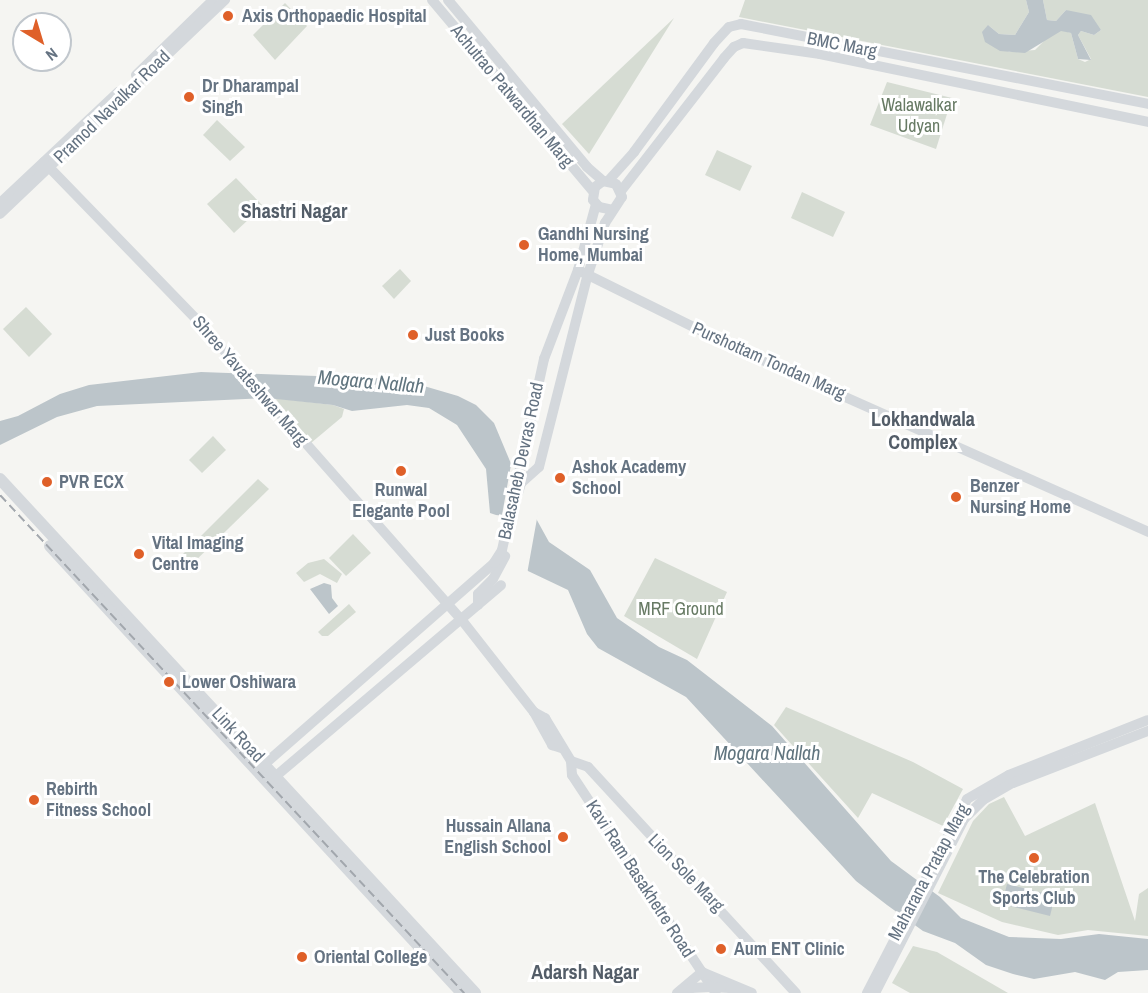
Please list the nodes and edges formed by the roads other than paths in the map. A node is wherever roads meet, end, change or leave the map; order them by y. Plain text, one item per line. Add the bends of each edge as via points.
1 (213, 0) edge
2 (225, 0) edge
3 (432, 0) edge
4 (448, 0) edge
5 (768, 31) junction
6 (763, 47) junction
7 (1148, 104) edge
8 (1148, 122) edge
9 (47, 164) junction
10 (606, 181) junction
11 (593, 191) junction
12 (621, 191) junction
13 (0, 203) edge
14 (596, 204) junction
15 (613, 210) junction
16 (0, 214) edge
17 (585, 272) junction
18 (979, 453) junction
19 (0, 479) edge
20 (517, 487) junction
21 (0, 491) edge
22 (1148, 525) edge
23 (1148, 532) edge
24 (505, 547) junction
25 (501, 585) dead end
26 (478, 605) junction
27 (450, 606) junction
28 (461, 619) junction
29 (1148, 720) edge
30 (1148, 731) edge
31 (571, 761) junction
32 (260, 768) junction
33 (271, 779) junction
34 (1011, 779) junction
35 (901, 936) junction
36 (702, 972) junction
37 (714, 990) edge
38 (462, 993) edge
39 (475, 993) edge
40 (677, 993) edge
41 (686, 993) edge
42 (740, 993) edge
43 (752, 993) edge
44 (796, 993) edge
45 (867, 993) edge
46 (875, 993) edge

1 - 9 main road, Pramod Navalkar Road
2 - 9 main road, Pramod Navalkar Road
3 - 11 main road, Achutrao Patwardhan Marg
4 - 10 main road, Achutrao Patwardhan Marg via 579,158
5 - 6 main road
5 - 7 main road, BMC Marg
5 - 10 main road, BMC Marg via 741,24 729,27
6 - 8 main road, BMC Marg via 820,54
6 - 12 main road, BMC Marg via 743,43 734,47
9 - 13 main road, Pramod Navalkar Road
9 - 16 main road, Pramod Navalkar Road
9 - 27 main road, Shree Yavateshwar Marg via 240,370
10 - 11 main road
10 - 12 main road
11 - 14 main road
12 - 15 main road via 620,202
14 - 15 main road
14 - 17 main road, Balasaheb Devras Road
15 - 17 main road, Balasaheb Devras Road
17 - 18 main road, Purshottam Tondan Marg
17 - 20 main road, Balasaheb Devras Road via 544,358
17 - 20 main road, Balasaheb Devras Road via 539,467
18 - 22 main road, Purshottam Tondan Marg
18 - 23 main road, Purshottam Tondan Marg
19 - 32 main road, Link Road
20 - 24 main road, Balasaheb Devras Road
21 - 32 main road, Link Road
24 - 26 main road via 500,567 478,594
24 - 27 main road, Balasaheb Devras Road via 492,566
25 - 26 main road
26 - 28 main road
27 - 28 main road, Shree Yavateshwar Marg
27 - 32 main road, Balasaheb Devras Road
28 - 31 main road, Shree Yavateshwar Marg via 534,712 544,718
28 - 33 main road
29 - 34 main road, Maharana Pratap Marg
30 - 34 main road, Maharana Pratap Marg
31 - 36 main road, Kavi Ram Basakhetre Road via 572,776
31 - 44 main road, Lion Sole Marg via 588,767
32 - 33 main road, Link Road
33 - 38 main road, Link Road
33 - 39 main road, Link Road
34 - 35 main road, Maharana Pratap Marg via 967,798
35 - 45 main road, Maharana Pratap Marg
35 - 46 main road, Maharana Pratap Marg
36 - 37 main road, Kavi Ram Basakhetre Road
36 - 40 main road
36 - 43 main road via 722,977
37 - 41 main road via 692,988
37 - 42 main road via 730,988

